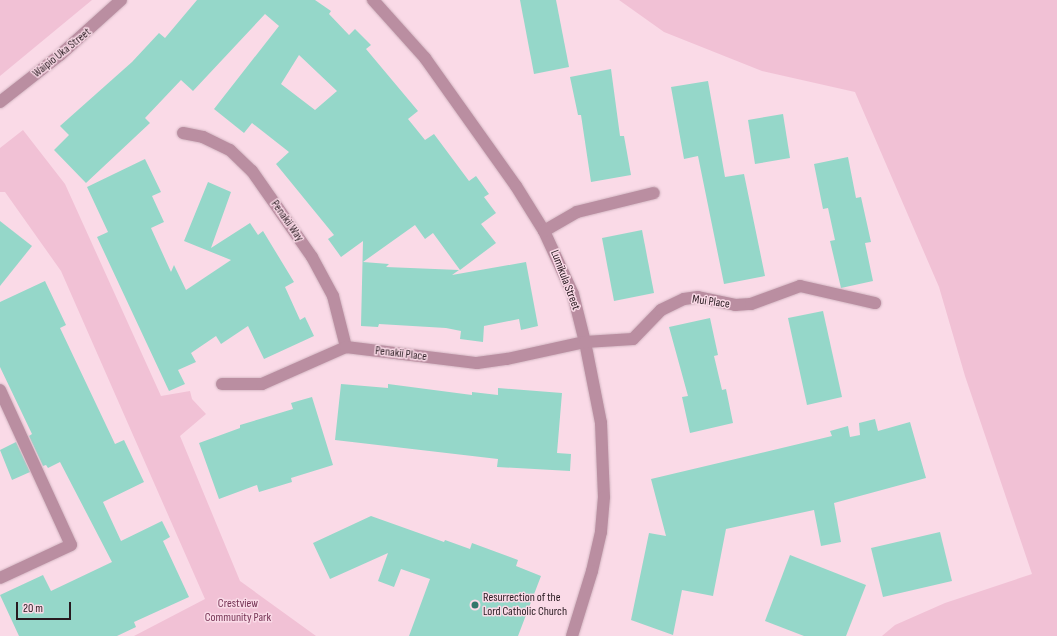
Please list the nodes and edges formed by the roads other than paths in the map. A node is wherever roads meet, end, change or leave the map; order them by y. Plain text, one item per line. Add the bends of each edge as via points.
1 (121, 0) edge
2 (373, 0) edge
3 (0, 102) edge
4 (183, 133) dead end
5 (654, 192) dead end
6 (544, 231) junction
7 (875, 303) dead end
8 (585, 342) junction
9 (346, 347) junction
10 (222, 384) dead end
11 (0, 390) edge
12 (0, 578) edge
13 (572, 636) edge

1 - 3 street, Waipio Uka Street via 66,51
2 - 6 street, Lumikula Street via 421,53 447,88 516,186
4 - 9 street, Penakii Way via 203,138 230,150 252,171 312,257 333,296
5 - 6 street via 577,212
6 - 8 street, Lumikula Street via 573,294
7 - 8 street, Mui Place via 800,286 751,304 736,305 698,298 684,299 661,310 633,338
8 - 9 street, Penakii Place via 477,363
8 - 13 street, Lumikula Street via 601,423 604,497 601,532
9 - 10 street via 262,384
11 - 12 street via 72,545

